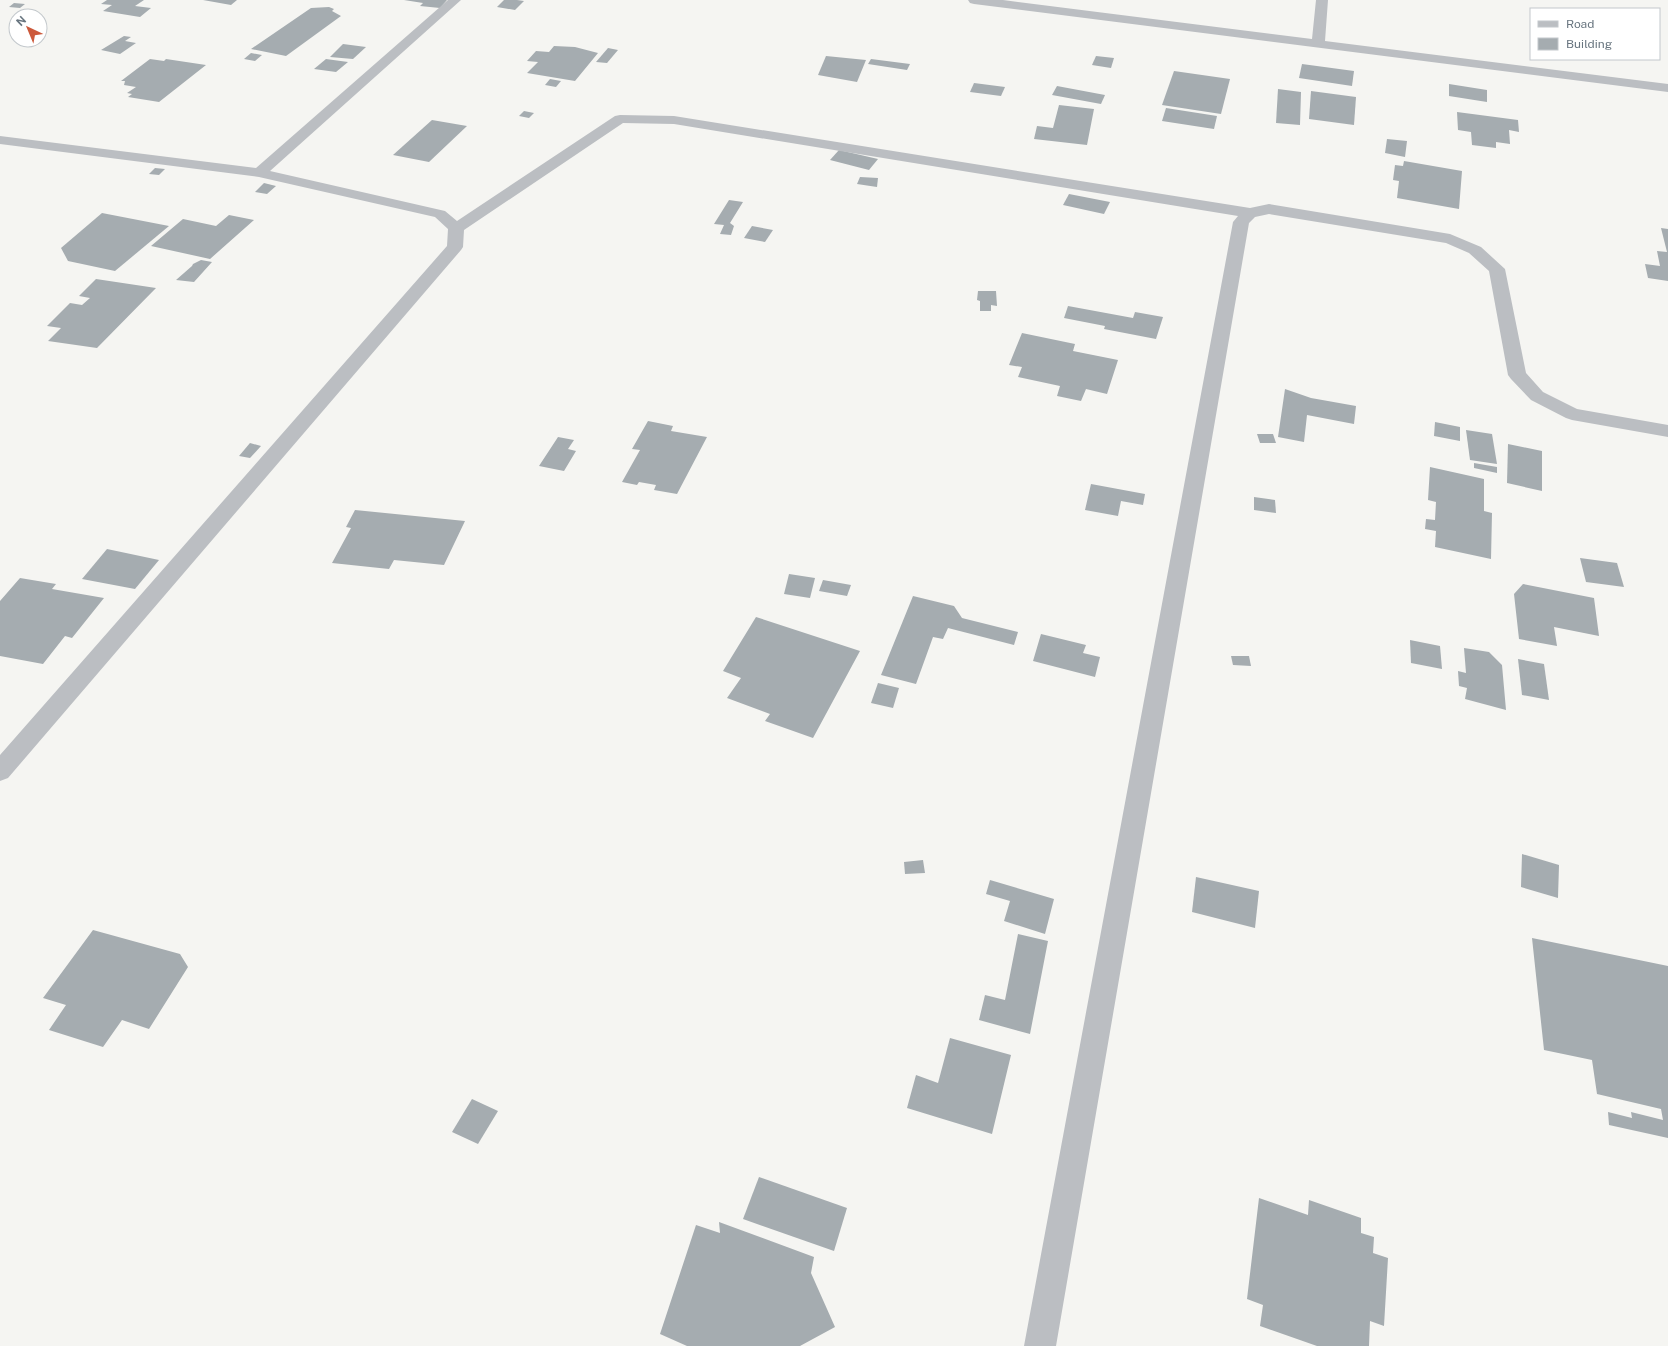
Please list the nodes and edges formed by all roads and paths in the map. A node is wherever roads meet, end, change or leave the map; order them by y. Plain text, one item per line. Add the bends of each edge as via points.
1 (455, 0) edge
2 (974, 0) edge
3 (1322, 0) edge
4 (1318, 44) junction
5 (1668, 88) edge
6 (0, 140) edge
7 (259, 174) junction
8 (1250, 213) junction
9 (456, 228) junction
10 (1668, 431) edge
11 (0, 771) edge
12 (1040, 1346) edge

1 - 7 street
2 - 4 street
3 - 4 street
4 - 5 street
6 - 7 street
7 - 9 street via 440,214
8 - 9 street via 674,120 620,119
8 - 10 street via 1268,209 1450,239 1475,250 1497,269 1517,376 1538,396 1572,414
8 - 12 street via 1241,222
9 - 11 street via 455,247

